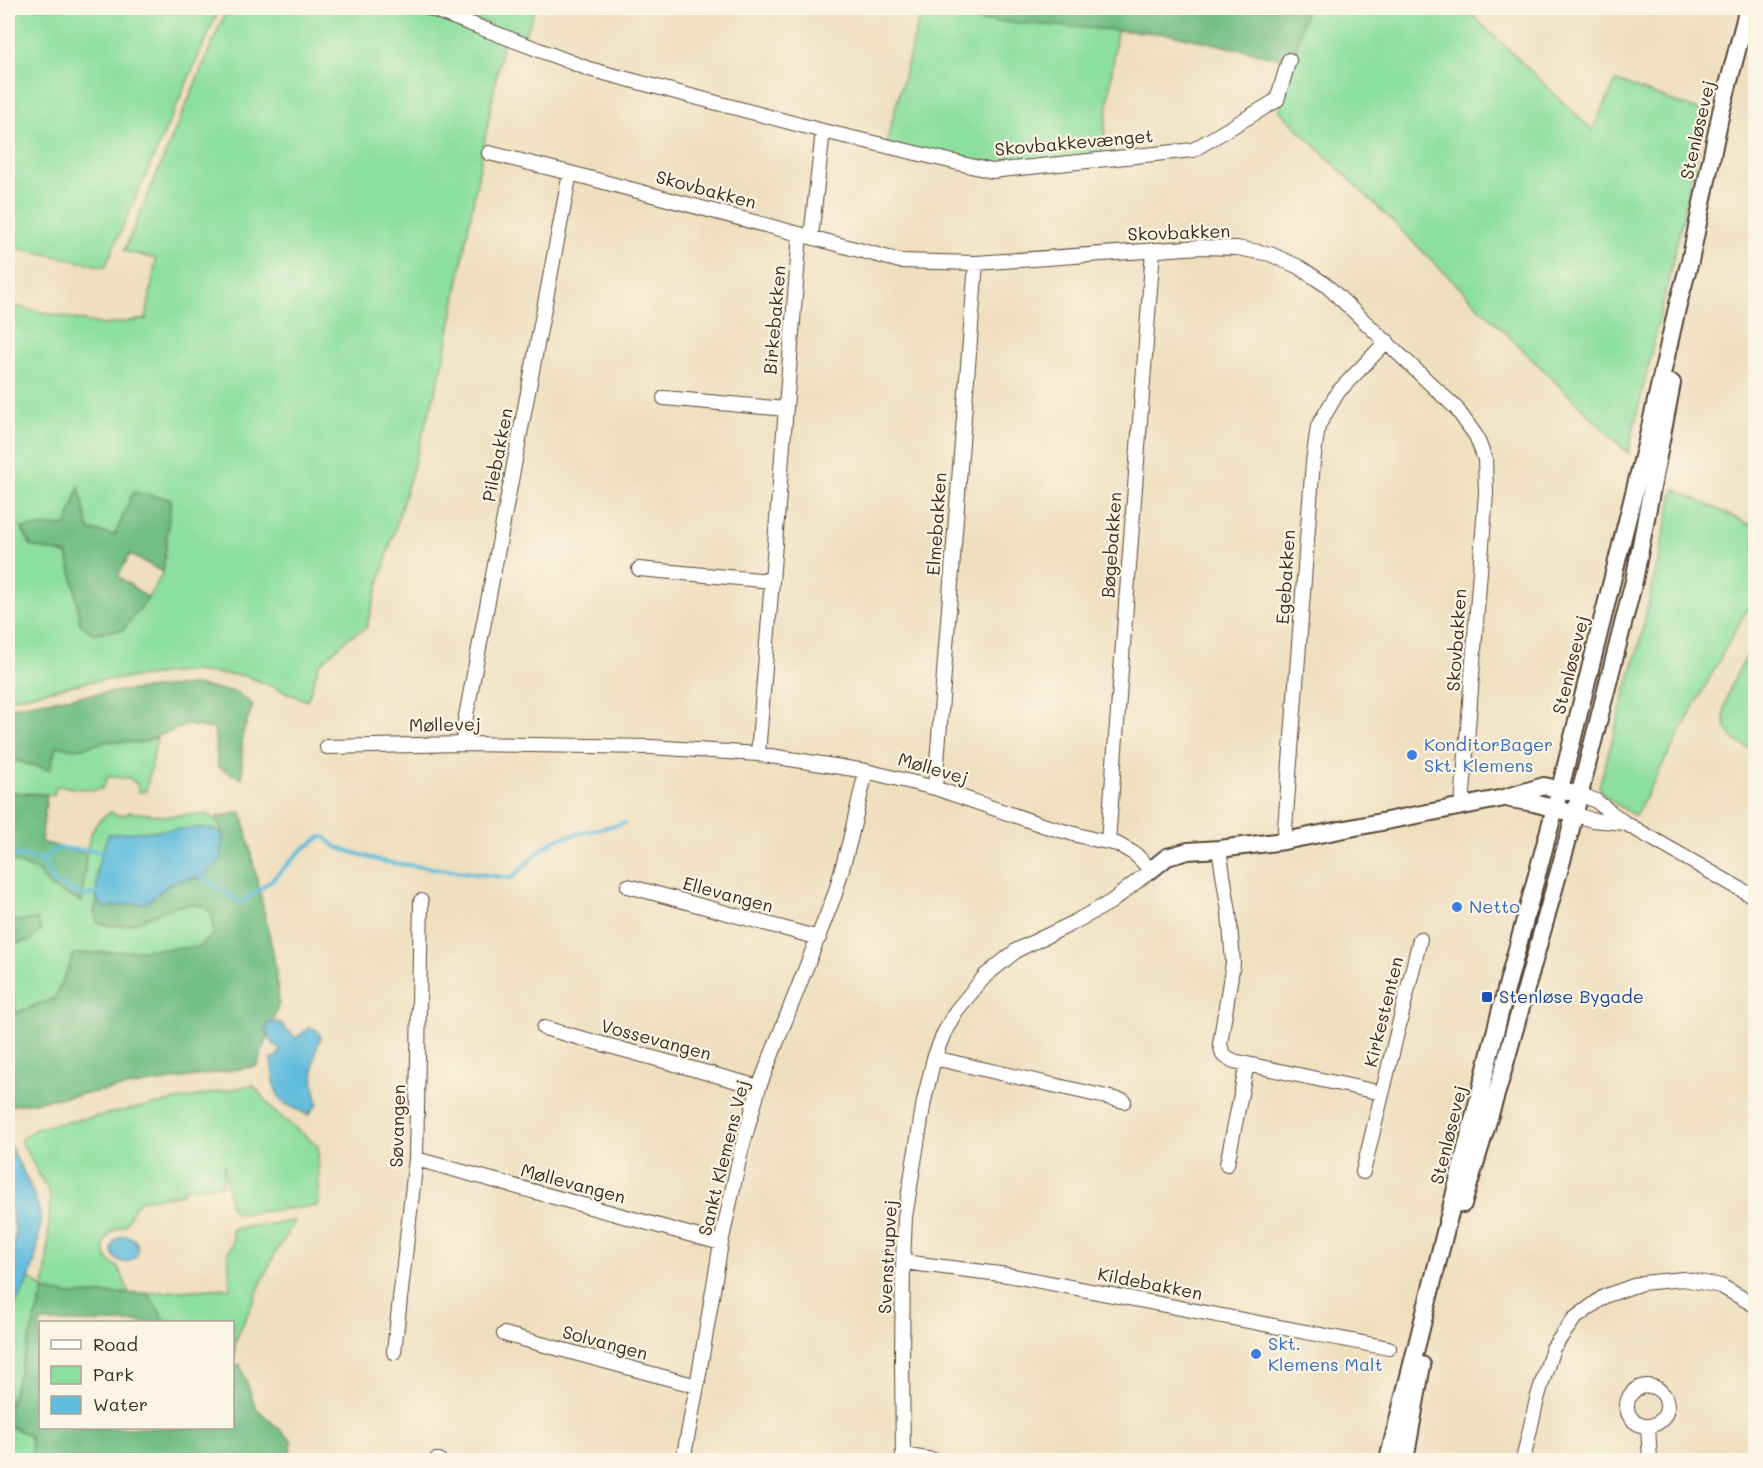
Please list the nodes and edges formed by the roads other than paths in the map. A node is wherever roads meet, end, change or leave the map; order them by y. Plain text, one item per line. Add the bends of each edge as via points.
1 (429, 8) edge
2 (1748, 8) edge
3 (1289, 60) dead end
4 (823, 131) junction
5 (489, 153) dead end
6 (570, 173) junction
7 (806, 236) junction
8 (1153, 250) junction
9 (1690, 261) junction
10 (976, 263) junction
11 (1387, 341) junction
12 (664, 398) dead end
13 (786, 409) junction
14 (639, 569) dead end
15 (772, 581) junction
16 (463, 744) junction
17 (327, 747) dead end
18 (758, 754) junction
19 (866, 771) junction
20 (935, 788) junction
21 (1560, 789) junction
22 (1580, 794) junction
23 (1504, 798) junction
24 (1462, 806) junction
25 (1555, 808) junction
26 (1574, 814) junction
27 (1625, 823) junction
28 (1284, 841) junction
29 (1108, 842) junction
30 (1219, 849) junction
31 (1151, 870) junction
32 (628, 886) dead end
33 (1755, 898) edge
34 (422, 901) dead end
35 (819, 938) junction
36 (1420, 939) dead end
37 (544, 1028) dead end
38 (934, 1058) junction
39 (1246, 1064) junction
40 (759, 1087) junction
41 (1382, 1094) junction
42 (1124, 1101) dead end
43 (416, 1159) junction
44 (1227, 1164) dead end
45 (1363, 1172) dead end
46 (721, 1243) junction
47 (903, 1262) junction
48 (1755, 1306) edge
49 (504, 1334) dead end
50 (1389, 1348) dead end
51 (394, 1352) dead end
52 (697, 1386) junction
53 (1648, 1426) dead end
54 (903, 1458) edge
55 (683, 1461) edge
56 (933, 1461) edge
57 (1388, 1461) edge
58 (1406, 1461) edge
59 (1523, 1461) edge
60 (1650, 1461) edge

1 - 4 street, Skovbakkevænget via 589,69
2 - 9 street, Stenløsevej via 1721,112
3 - 4 street, Skovbakkevænget via 1277,100 1193,150 992,171
4 - 7 street
5 - 6 street, Skovbakken
6 - 7 street, Skovbakken
6 - 16 street, Pilebakken
7 - 10 street, Skovbakken via 900,261
7 - 13 street, Birkebakken
8 - 10 street, Skovbakken
8 - 11 street, Skovbakken via 1237,248 1270,254 1326,285
8 - 29 street, Bøgebakken
9 - 21 street, Stenløsevej
9 - 22 street, Stenløsevej via 1687,303 1634,581
10 - 20 street, Elmebakken
11 - 24 street, Skovbakken via 1456,408 1476,436 1485,459 1486,493
11 - 28 street, Egebakken via 1338,392 1318,426
12 - 13 street
13 - 15 street, Birkebakken
14 - 15 street
15 - 18 street, Birkebakken
16 - 17 street, Møllevej
16 - 18 street, Møllevej via 651,747
18 - 19 street, Møllevej
19 - 20 street, Møllevej
19 - 35 street, Sankt Klemens Vej via 835,894
20 - 29 street, Møllevej via 1042,825
21 - 22 street
21 - 23 street via 1544,786
21 - 25 street, Stenløsevej
22 - 26 street, Stenløsevej
22 - 27 street
23 - 24 street
23 - 25 street
24 - 28 street
25 - 26 street
25 - 57 street, Stenløsevej
26 - 27 street
26 - 58 street, Stenløsevej via 1441,1280
27 - 33 street
28 - 30 street
29 - 31 street, Møllevej via 1125,847
30 - 31 street via 1167,857
30 - 39 street, Kirkestenten via 1233,963 1220,1044 1223,1054
31 - 38 street, Svenstrupvej via 1111,902 1017,950 985,976 956,1011
32 - 35 street, Ellevangen
34 - 43 street, Søvangen
35 - 40 street, Sankt Klemens Vej
36 - 41 street, Kirkestenten
37 - 40 street, Vossevangen
38 - 42 street
38 - 47 street, Svenstrupvej via 905,1217
39 - 41 street, Kirkestenten
39 - 44 street
40 - 46 street, Sankt Klemens Vej
41 - 45 street, Kirkestenten
43 - 46 street, Møllevangen
43 - 51 street, Søvangen
46 - 52 street, Sankt Klemens Vej
47 - 50 street, Kildebakken via 1008,1275
47 - 54 street, Svenstrupvej
48 - 59 street via 1721,1286 1683,1279 1642,1283 1605,1296 1574,1319 1553,1348
49 - 52 street, Solvangen
52 - 55 street, Sankt Klemens Vej
53 - 60 street
54 - 56 street

